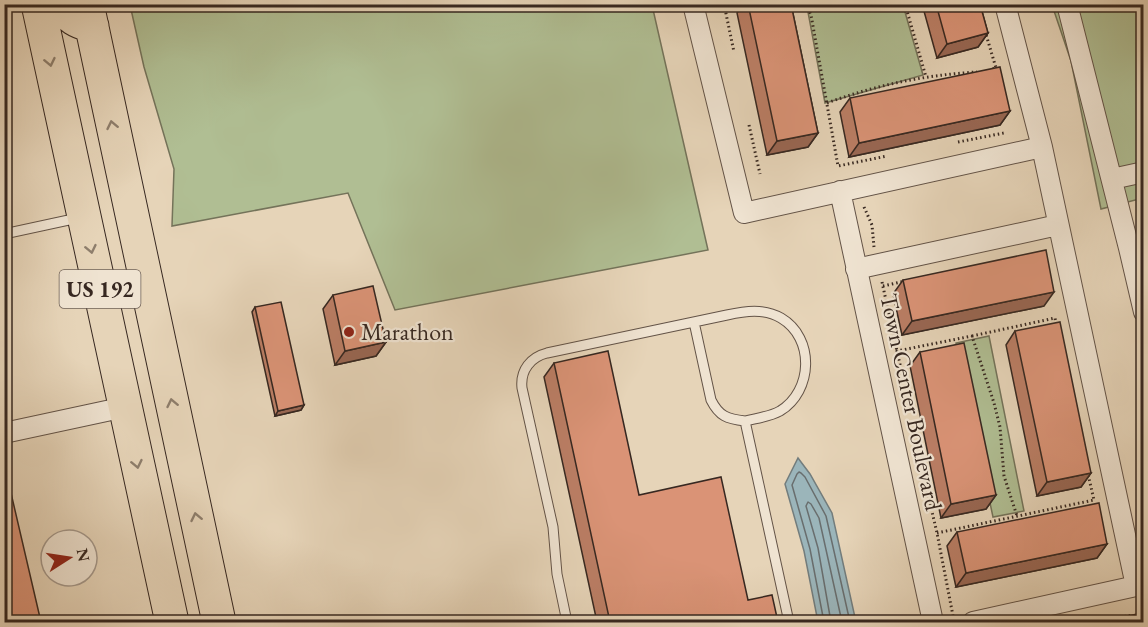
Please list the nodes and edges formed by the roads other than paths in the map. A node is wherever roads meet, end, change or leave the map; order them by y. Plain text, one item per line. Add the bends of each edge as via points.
1 (38, 4) edge
2 (62, 4) edge
3 (693, 4) edge
4 (1005, 4) edge
5 (1066, 4) edge
6 (89, 15) edge
7 (1042, 147) junction
8 (1143, 172) edge
9 (1112, 179) junction
10 (840, 191) junction
11 (84, 216) junction
12 (1058, 225) junction
13 (4, 234) edge
14 (856, 269) junction
15 (1143, 312) edge
16 (694, 322) junction
17 (125, 406) junction
18 (745, 421) junction
19 (4, 433) edge
20 (189, 481) junction
21 (172, 622) edge
22 (219, 622) edge
23 (567, 622) edge
24 (789, 622) edge
25 (933, 622) edge
26 (973, 622) edge

1 -> 11 highway, US 192
2 - 6 highway via 76,21
3 - 10 street via 744,213
4 - 7 street
5 - 9 street
20 -> 6 highway, US 192
7 - 10 street
7 - 12 street
8 - 9 street
9 - 15 street
10 - 14 street, Town Center Boulevard
11 - 13 lane
11 -> 17 highway, US 192
12 - 14 street
12 - 26 street via 1136,586
14 - 25 street, Town Center Boulevard
16 - 18 lane via 715,408 723,416
16 - 18 lane via 757,311 781,318 798,334 806,360 798,395 771,415
16 - 23 lane via 539,355 523,374 522,388 553,526
17 - 19 street
17 - 20 highway via 161,438
17 -> 21 highway, US 192
18 - 24 lane
22 -> 20 highway, US 192

